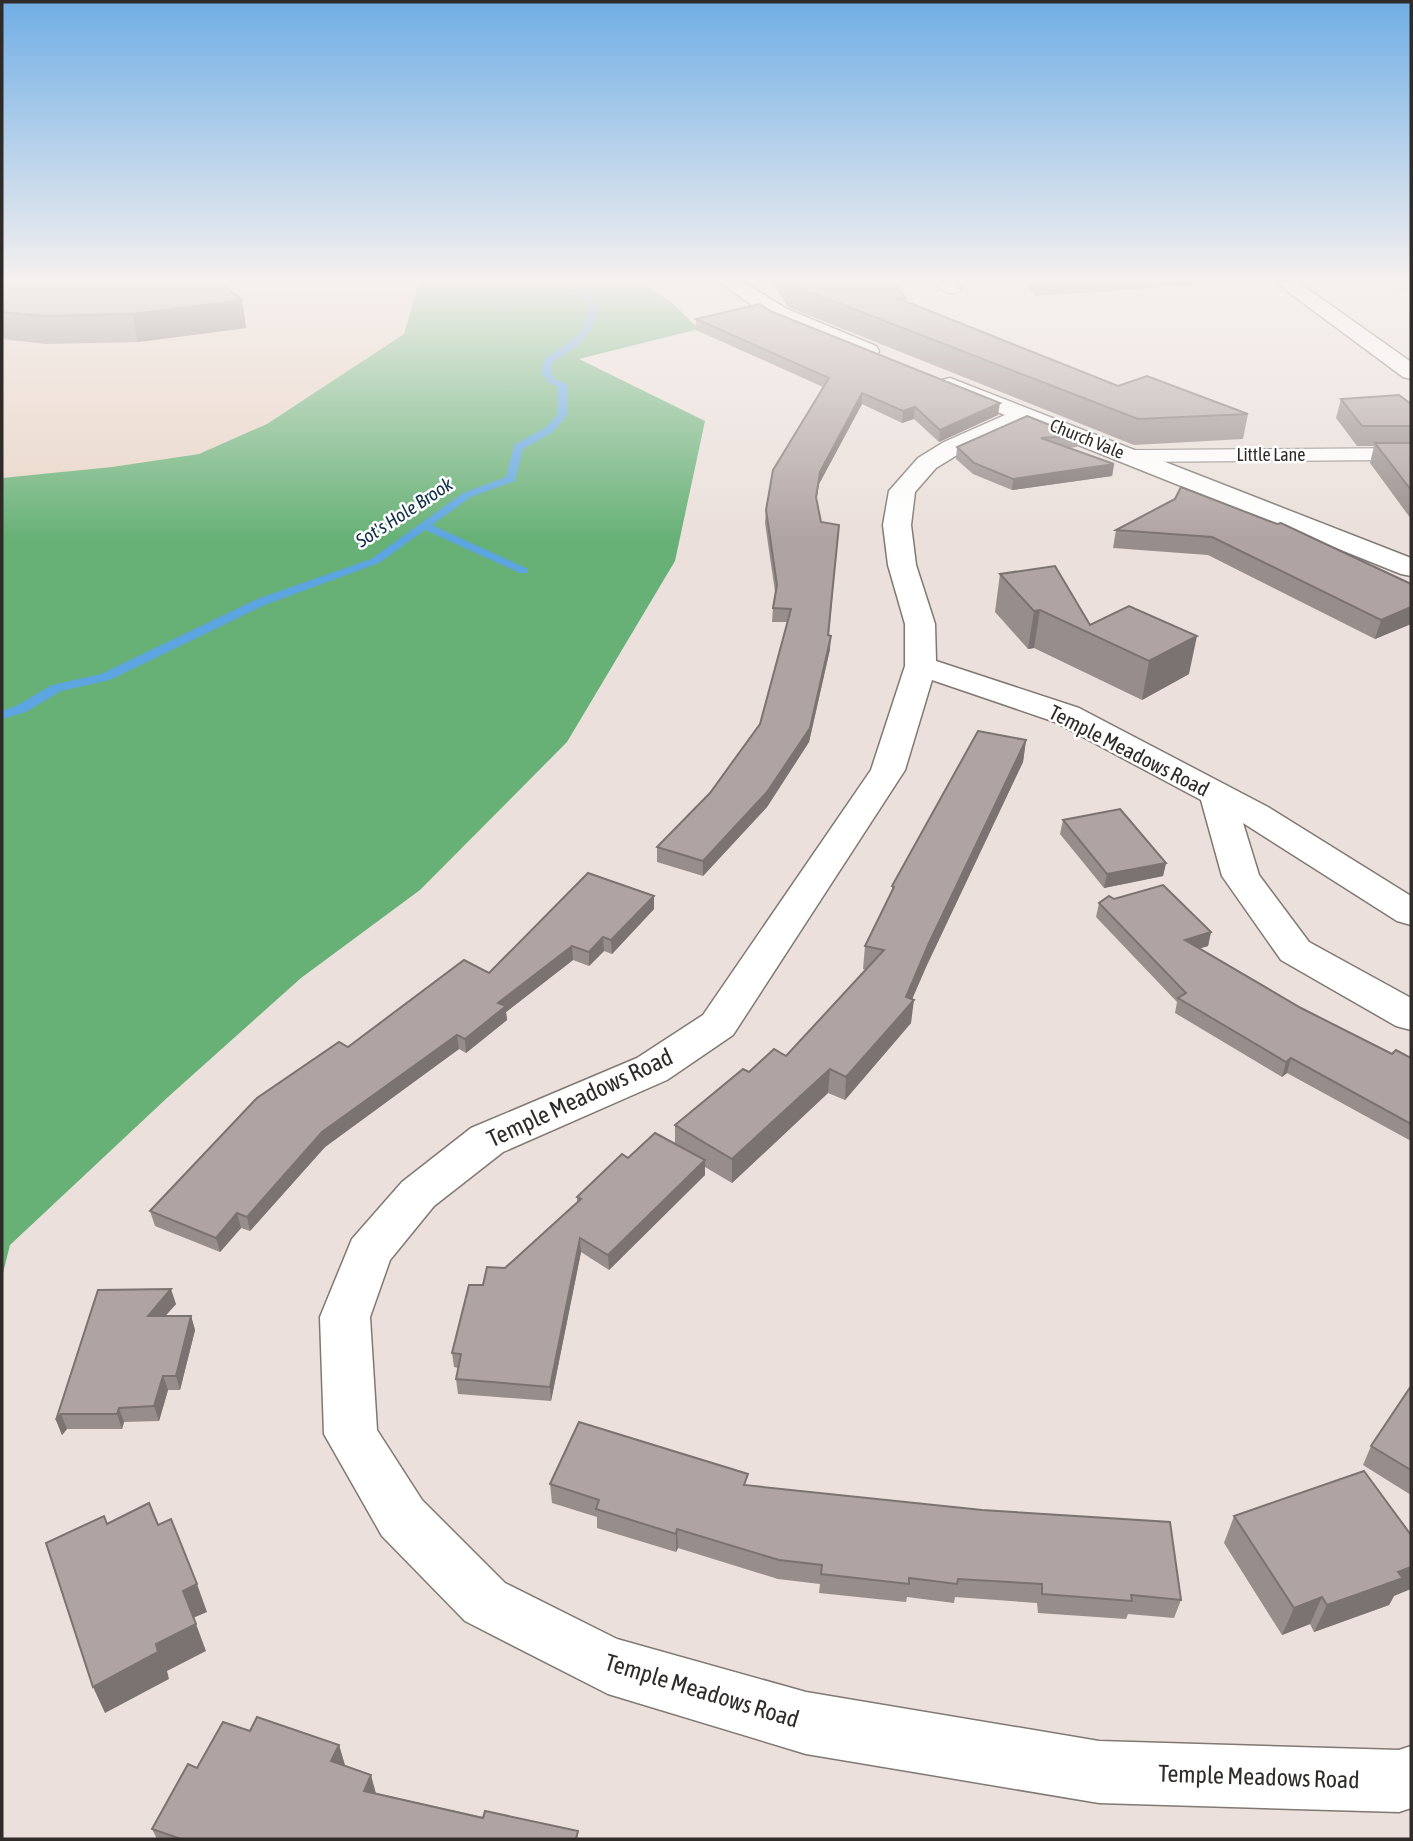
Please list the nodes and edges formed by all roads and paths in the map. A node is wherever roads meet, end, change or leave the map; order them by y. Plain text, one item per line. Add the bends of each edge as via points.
1 (930, 377) edge
2 (1026, 415) junction
3 (1411, 454) edge
4 (1130, 456) junction
5 (1411, 568) edge
6 (920, 666) junction
7 (1217, 796) junction
8 (1411, 913) edge
9 (1411, 1016) edge
10 (1411, 1777) edge

1 - 2 street, Church Vale
2 - 4 street, Church Vale
2 - 6 street, Temple Meadows Road via 953,447 927,463 902,491 897,525 902,565 920,624
3 - 4 lane, Little Lane
4 - 5 street, Church Vale
6 - 7 street, Temple Meadows Road via 1067,715
6 - 10 street, Temple Meadows Road via 888,770 718,1025 652,1069 487,1140 418,1194 369,1252 345,1317 351,1434 402,1518 485,1602 608,1665 806,1723 1099,1772 1399,1781
7 - 8 street, Temple Meadows Road
7 - 9 street, Temple Meadows Road via 1241,876 1295,951

